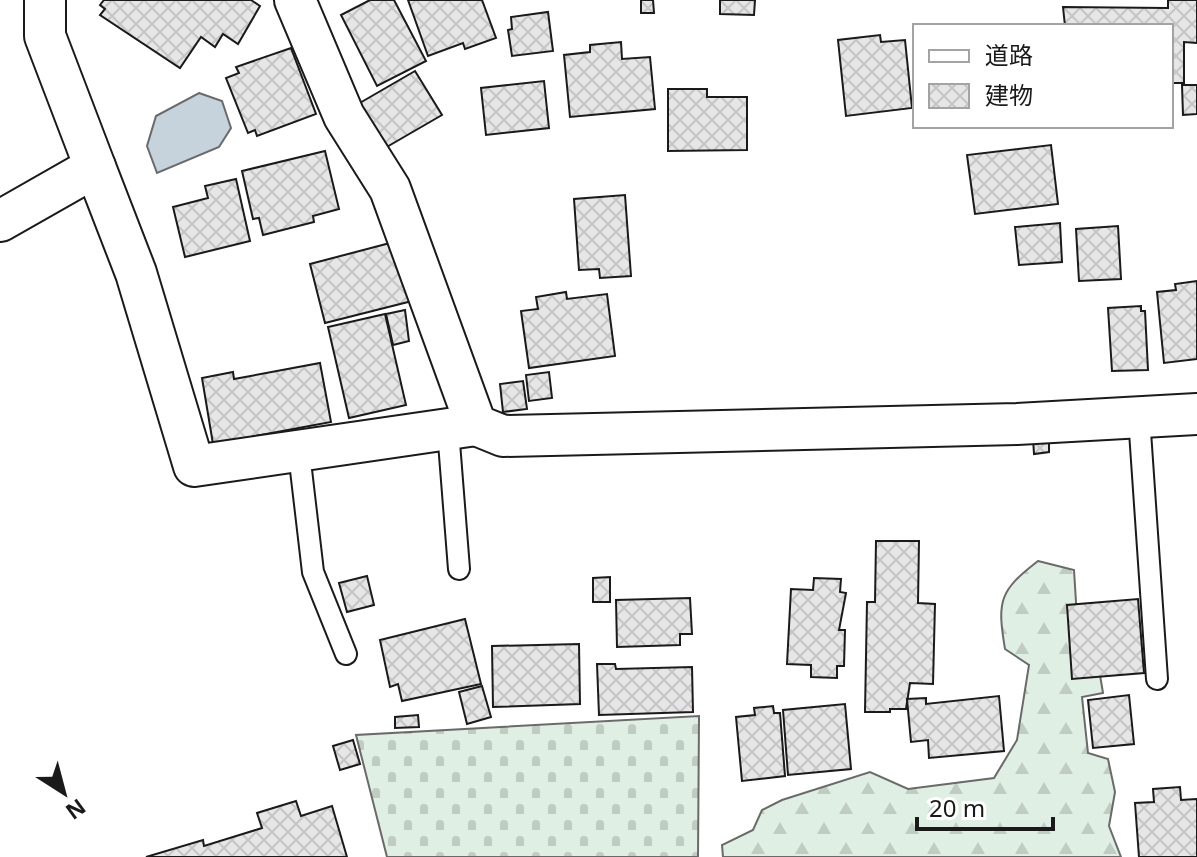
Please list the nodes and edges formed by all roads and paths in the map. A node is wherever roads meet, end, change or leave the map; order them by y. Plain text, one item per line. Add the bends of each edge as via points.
1 (45, 0) edge
2 (295, 0) edge
3 (95, 167) junction
4 (0, 221) edge
5 (1197, 414) edge
6 (1139, 417) junction
7 (462, 428) junction
8 (299, 453) junction
9 (459, 569) dead end
10 (346, 654) dead end
11 (1157, 679) dead end

1 - 3 street via 45,36
2 - 7 street via 344,116 390,189
3 - 4 street
3 - 8 street via 136,273 194,466
5 - 6 street
6 - 7 street via 503,436
6 - 11 lane
7 - 8 street
7 - 9 lane
8 - 10 lane via 313,572

